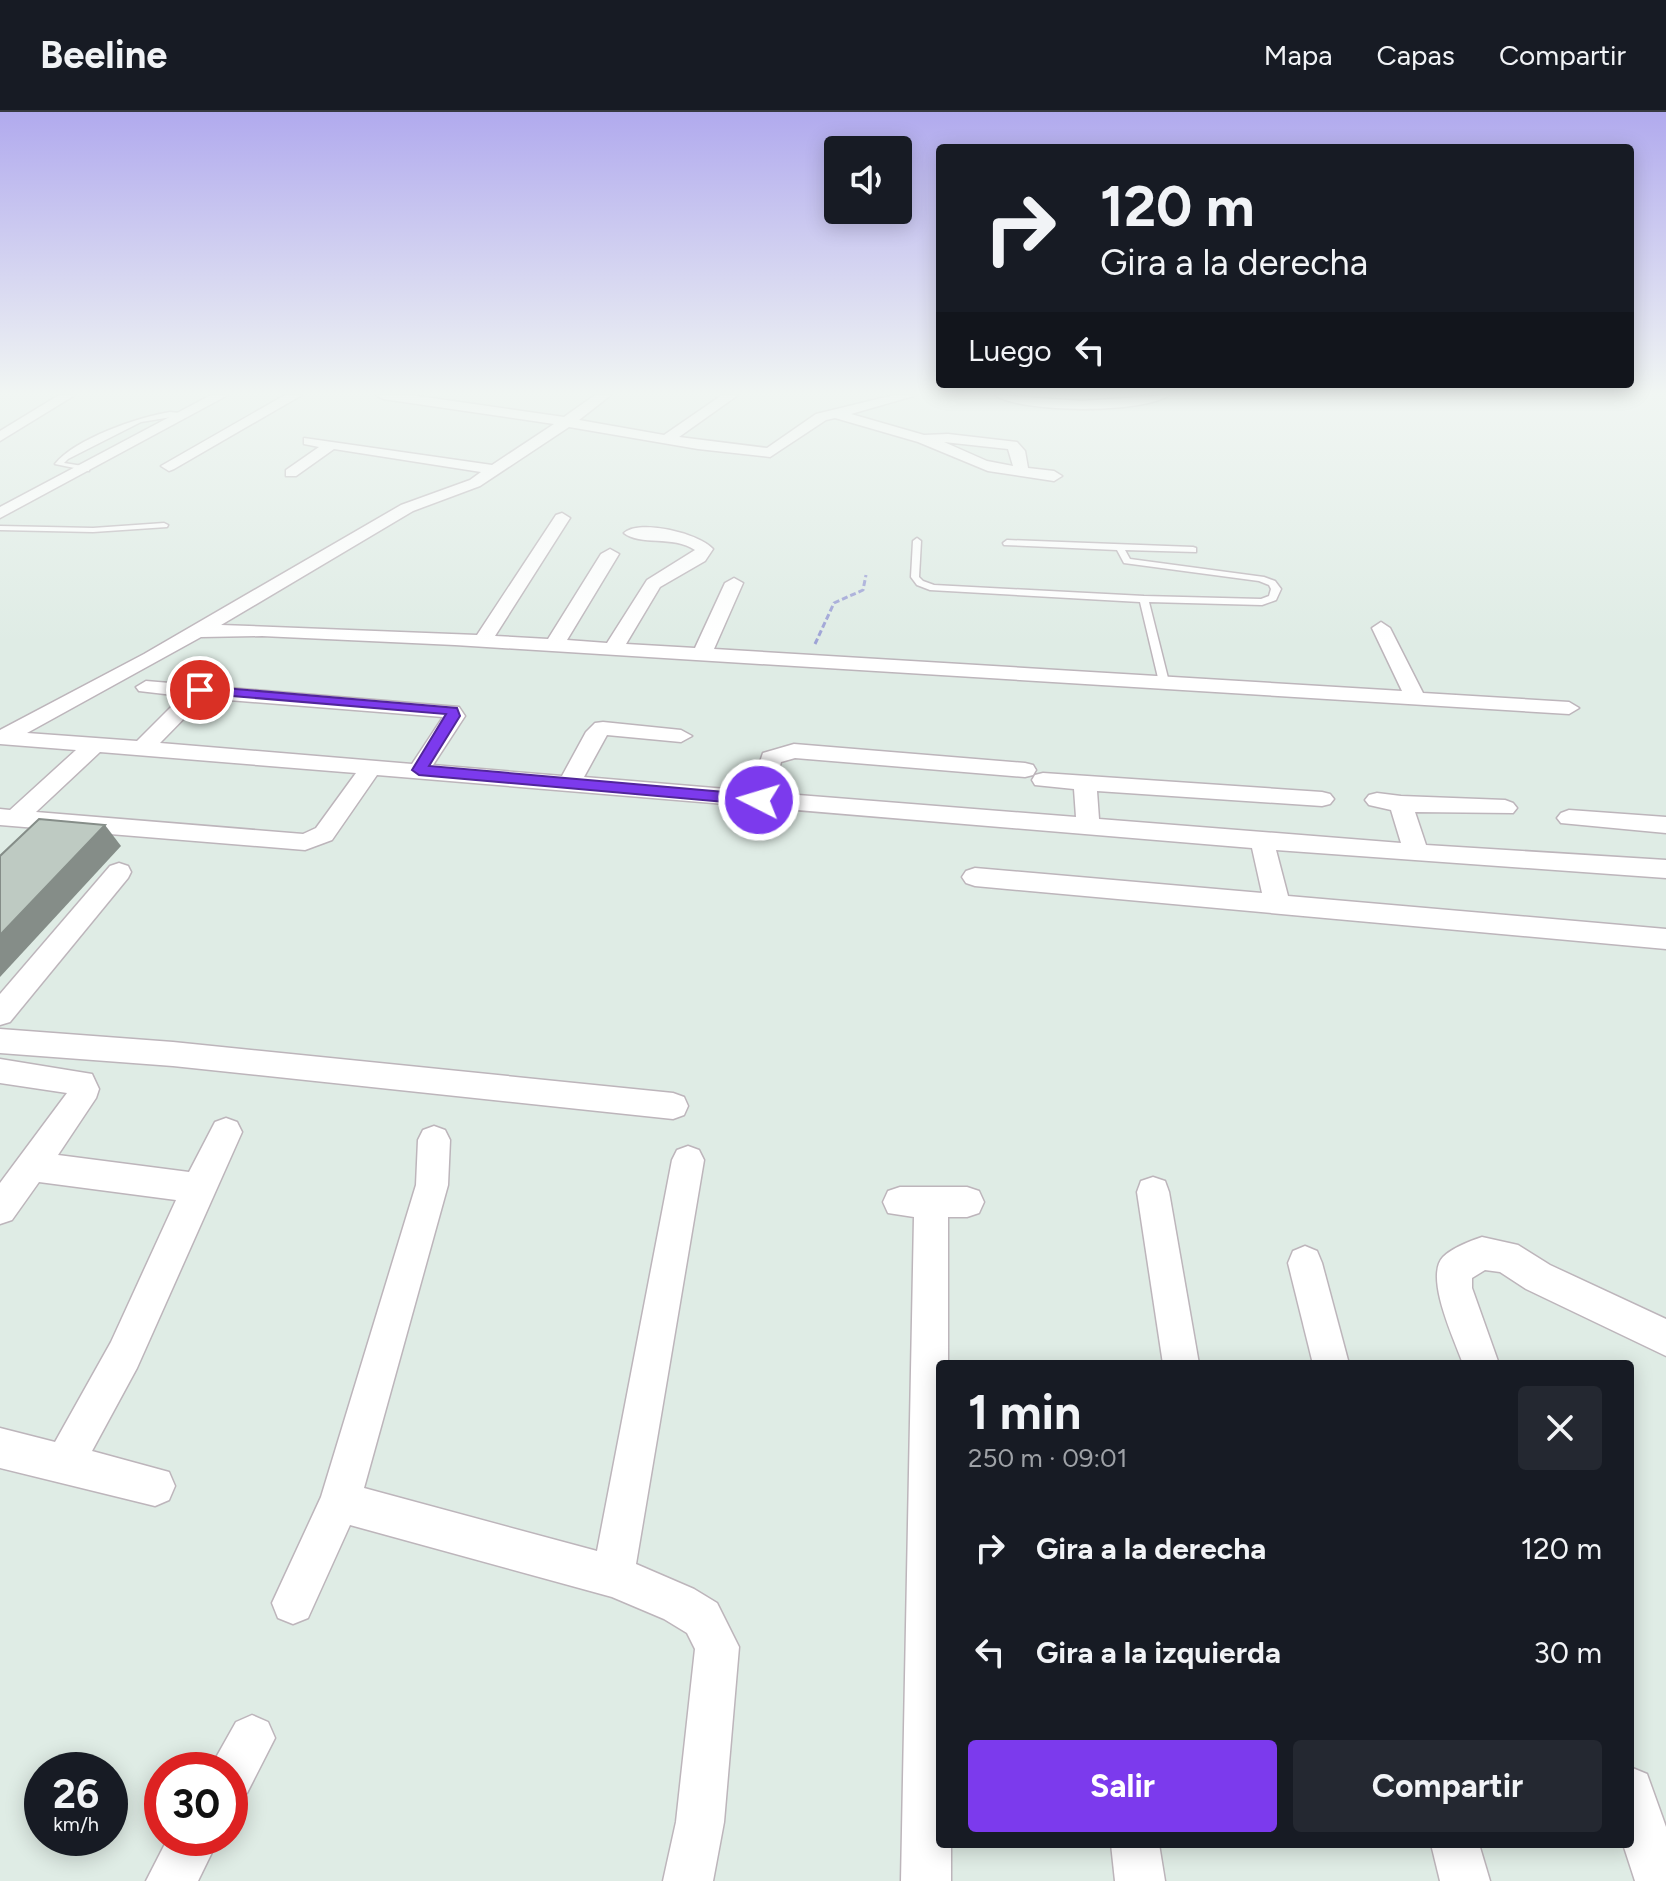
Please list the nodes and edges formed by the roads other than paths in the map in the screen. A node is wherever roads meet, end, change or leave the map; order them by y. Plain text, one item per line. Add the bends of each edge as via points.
1 (69, 478) edge
2 (481, 478) edge
3 (0, 513) edge
4 (562, 518) dead end
5 (164, 525) dead end
6 (0, 528) edge
7 (632, 533) dead end
8 (917, 541) dead end
9 (1007, 543) dead end
10 (1120, 548) junction
11 (1193, 550) dead end
12 (610, 554) dead end
13 (734, 583) dead end
14 (1144, 599) junction
15 (1381, 628) dead end
16 (199, 631) junction
17 (482, 641) junction
18 (554, 645) junction
19 (613, 649) junction
20 (702, 654) junction
21 (1164, 682) junction
22 (146, 687) dead end
23 (200, 690) junction
24 (1415, 698) junction
25 (1569, 708) dead end
26 (681, 736) dead end
27 (1, 738) edge
28 (94, 745) junction
29 (142, 749) junction
30 (372, 766) junction
31 (419, 770) junction
32 (1085, 783) junction
33 (569, 784) junction
34 (1322, 799) dead end
35 (759, 800) junction
36 (1505, 808) dead end
37 (8, 818) edge
38 (1569, 818) dead end
39 (1088, 824) junction
40 (1666, 825) edge
41 (1262, 840) junction
42 (1416, 853) junction
43 (1666, 869) edge
44 (119, 872) dead end
45 (975, 877) dead end
46 (1277, 904) junction
47 (1666, 939) edge
48 (0, 1014) edge
49 (0, 1041) edge
50 (0, 1071) edge
51 (673, 1106) dead end
52 (226, 1132) dead end
53 (434, 1140) dead end
54 (688, 1160) dead end
55 (30, 1166) junction
56 (198, 1188) junction
57 (1153, 1192) dead end
58 (932, 1202) dead end
59 (0, 1209) edge
60 (1305, 1263) dead end
61 (1666, 1338) edge
62 (1180, 1360) edge
63 (1330, 1360) edge
64 (1480, 1360) edge
65 (0, 1448) edge
66 (64, 1464) junction
67 (155, 1486) dead end
68 (340, 1502) junction
69 (613, 1576) junction
70 (293, 1603) dead end
71 (1634, 1803) edge
72 (1136, 1848) edge
73 (1456, 1848) edge
74 (185, 1856) edge
75 (171, 1881) edge
76 (688, 1881) edge
77 (926, 1881) edge
78 (1140, 1881) edge
79 (1465, 1881) edge
80 (1660, 1881) edge

1 - 3 street
2 - 16 street via 452,494 407,508
4 - 17 street
5 - 6 lane
7 - 19 street via 677,538 704,549 653,584
8 - 14 lane via 915,577 933,588
9 - 10 lane
10 - 11 lane
10 - 14 lane via 1127,561 1261,579 1276,589 1273,598 1262,602
12 - 18 street
13 - 20 street
14 - 21 lane
15 - 24 street
16 - 17 street
16 - 27 street
17 - 18 street
18 - 19 street
19 - 20 street
20 - 21 street
21 - 24 street
22 - 23 street
23 - 29 street
23 - 31 street via 452,711 454,716
24 - 25 street
26 - 33 street via 603,728
27 - 28 street
28 - 29 street
28 - 37 street
29 - 30 street
30 - 31 street
30 - 37 street via 324,834 305,842
31 - 33 street
32 - 34 street
32 - 35 street via 794,751 771,758
32 - 39 street
33 - 35 street
35 - 39 street
36 - 42 street via 1389,802
38 - 40 street
39 - 41 street
41 - 42 street
41 - 46 street
42 - 43 street
44 - 48 street
45 - 46 street
46 - 47 street
49 - 51 street
50 - 55 street via 81,1083 84,1089
52 - 56 street
53 - 68 street via 432,1185
54 - 69 street
55 - 56 street
55 - 59 street
56 - 66 street via 124,1355
57 - 62 street
58 - 77 street
60 - 63 street
61 - 64 street via 1506,1257 1482,1253 1455,1269 1454,1288
65 - 66 street
66 - 67 street
68 - 69 street
68 - 70 street
69 - 76 street via 702,1618 717,1647 700,1822
71 - 80 street
72 - 78 street
73 - 79 street
74 - 75 street

